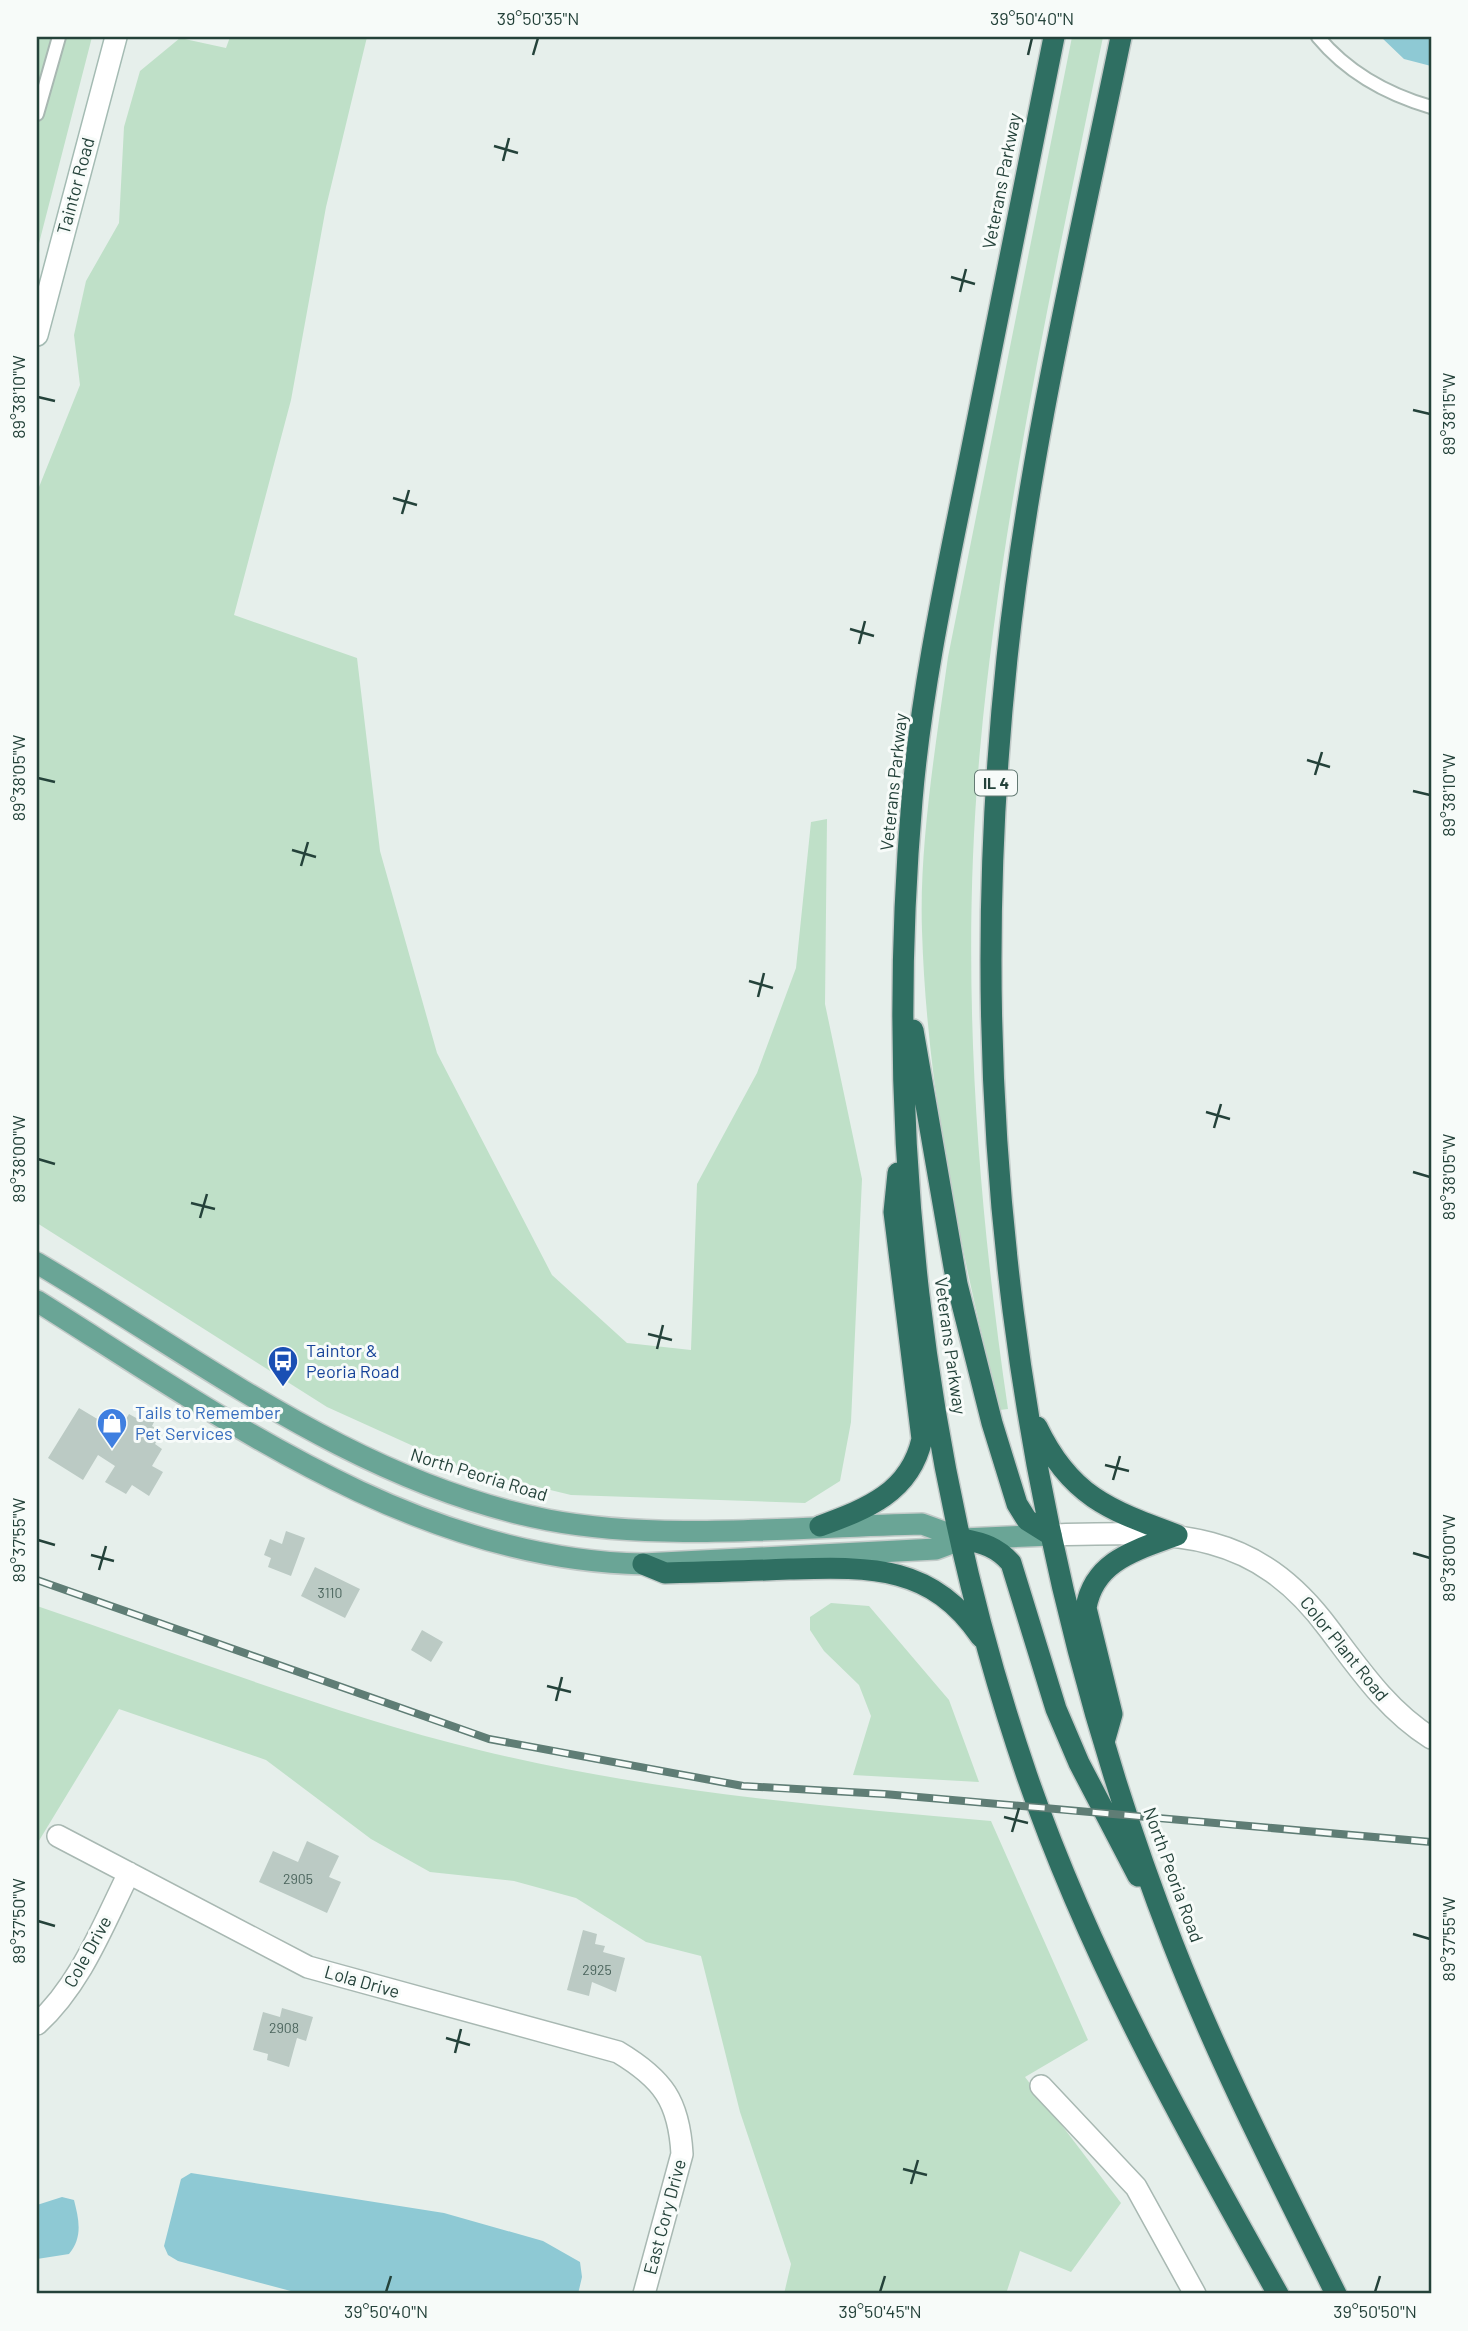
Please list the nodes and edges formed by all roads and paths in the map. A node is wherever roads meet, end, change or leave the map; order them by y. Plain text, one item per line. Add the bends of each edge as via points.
1 (59, 37) edge
2 (116, 37) edge
3 (1054, 37) edge
4 (1121, 37) edge
5 (1318, 37) edge
6 (1431, 107) edge
7 (37, 114) edge
8 (37, 335) edge
9 (903, 984) junction
10 (905, 1119) junction
11 (37, 1263) edge
12 (37, 1301) edge
13 (1023, 1398) junction
14 (820, 1526) junction
15 (1051, 1535) junction
16 (1177, 1535) junction
17 (962, 1539) junction
18 (643, 1563) junction
19 (988, 1647) junction
20 (1431, 1738) edge
21 (1104, 1743) junction
22 (58, 1836) dead end
23 (130, 1873) junction
24 (1173, 1943) junction
25 (37, 2024) edge
26 (1041, 2087) dead end
27 (671, 2099) joint
28 (644, 2294) edge
29 (1195, 2294) edge
30 (1278, 2294) edge
31 (1336, 2294) edge

1 - 7 lane
2 - 8 street, Taintor Road
3 - 9 highway, Veterans Parkway via 945,582 925,704 912,798
4 - 13 highway, IL 4 via 1036,456 1007,656 996,779 990,908 995,1150
5 - 6 lane via 1366,80
9 - 10 highway, Veterans Parkway
9 - 15 highway via 936,1179 970,1341 1017,1504 1027,1520
10 - 14 highway via 894,1212 922,1439 915,1463 887,1496
10 - 17 highway, Veterans Parkway via 924,1332
11 - 14 main road, North Peoria Road via 309,1429 397,1474 446,1493 547,1520 629,1529
12 - 18 main road, North Peoria Road via 247,1430 372,1498 536,1554
13 - 15 highway, IL 4
13 - 16 highway via 1052,1459 1082,1489 1123,1515
14 - 17 main road, North Peoria Road via 922,1524
15 - 16 street, Color Plant Road
15 - 17 main road, North Peoria Road
15 - 21 highway, North Peoria Road
16 - 20 street, Color Plant Road via 1246,1555 1293,1587 1378,1695
16 - 21 highway via 1120,1557 1095,1580 1088,1595 1086,1608 1112,1714
17 - 18 main road, North Peoria Road via 936,1549
17 - 19 highway
17 - 24 highway via 987,1544 1011,1563 1079,1763
18 - 19 highway via 665,1573 883,1570 919,1581 942,1595 968,1617
19 - 30 highway via 1028,1779 1125,2008 1172,2105
21 - 24 highway, North Peoria Road
22 - 23 street, Lola Drive
23 - 25 street, Cole Drive via 72,1984
23 - 27 street, Lola Drive via 308,1967 618,2052 646,2069
24 - 31 highway, North Peoria Road via 1237,2094
26 - 29 street via 1136,2187
27 - 28 street, East Cory Drive via 682,2154

